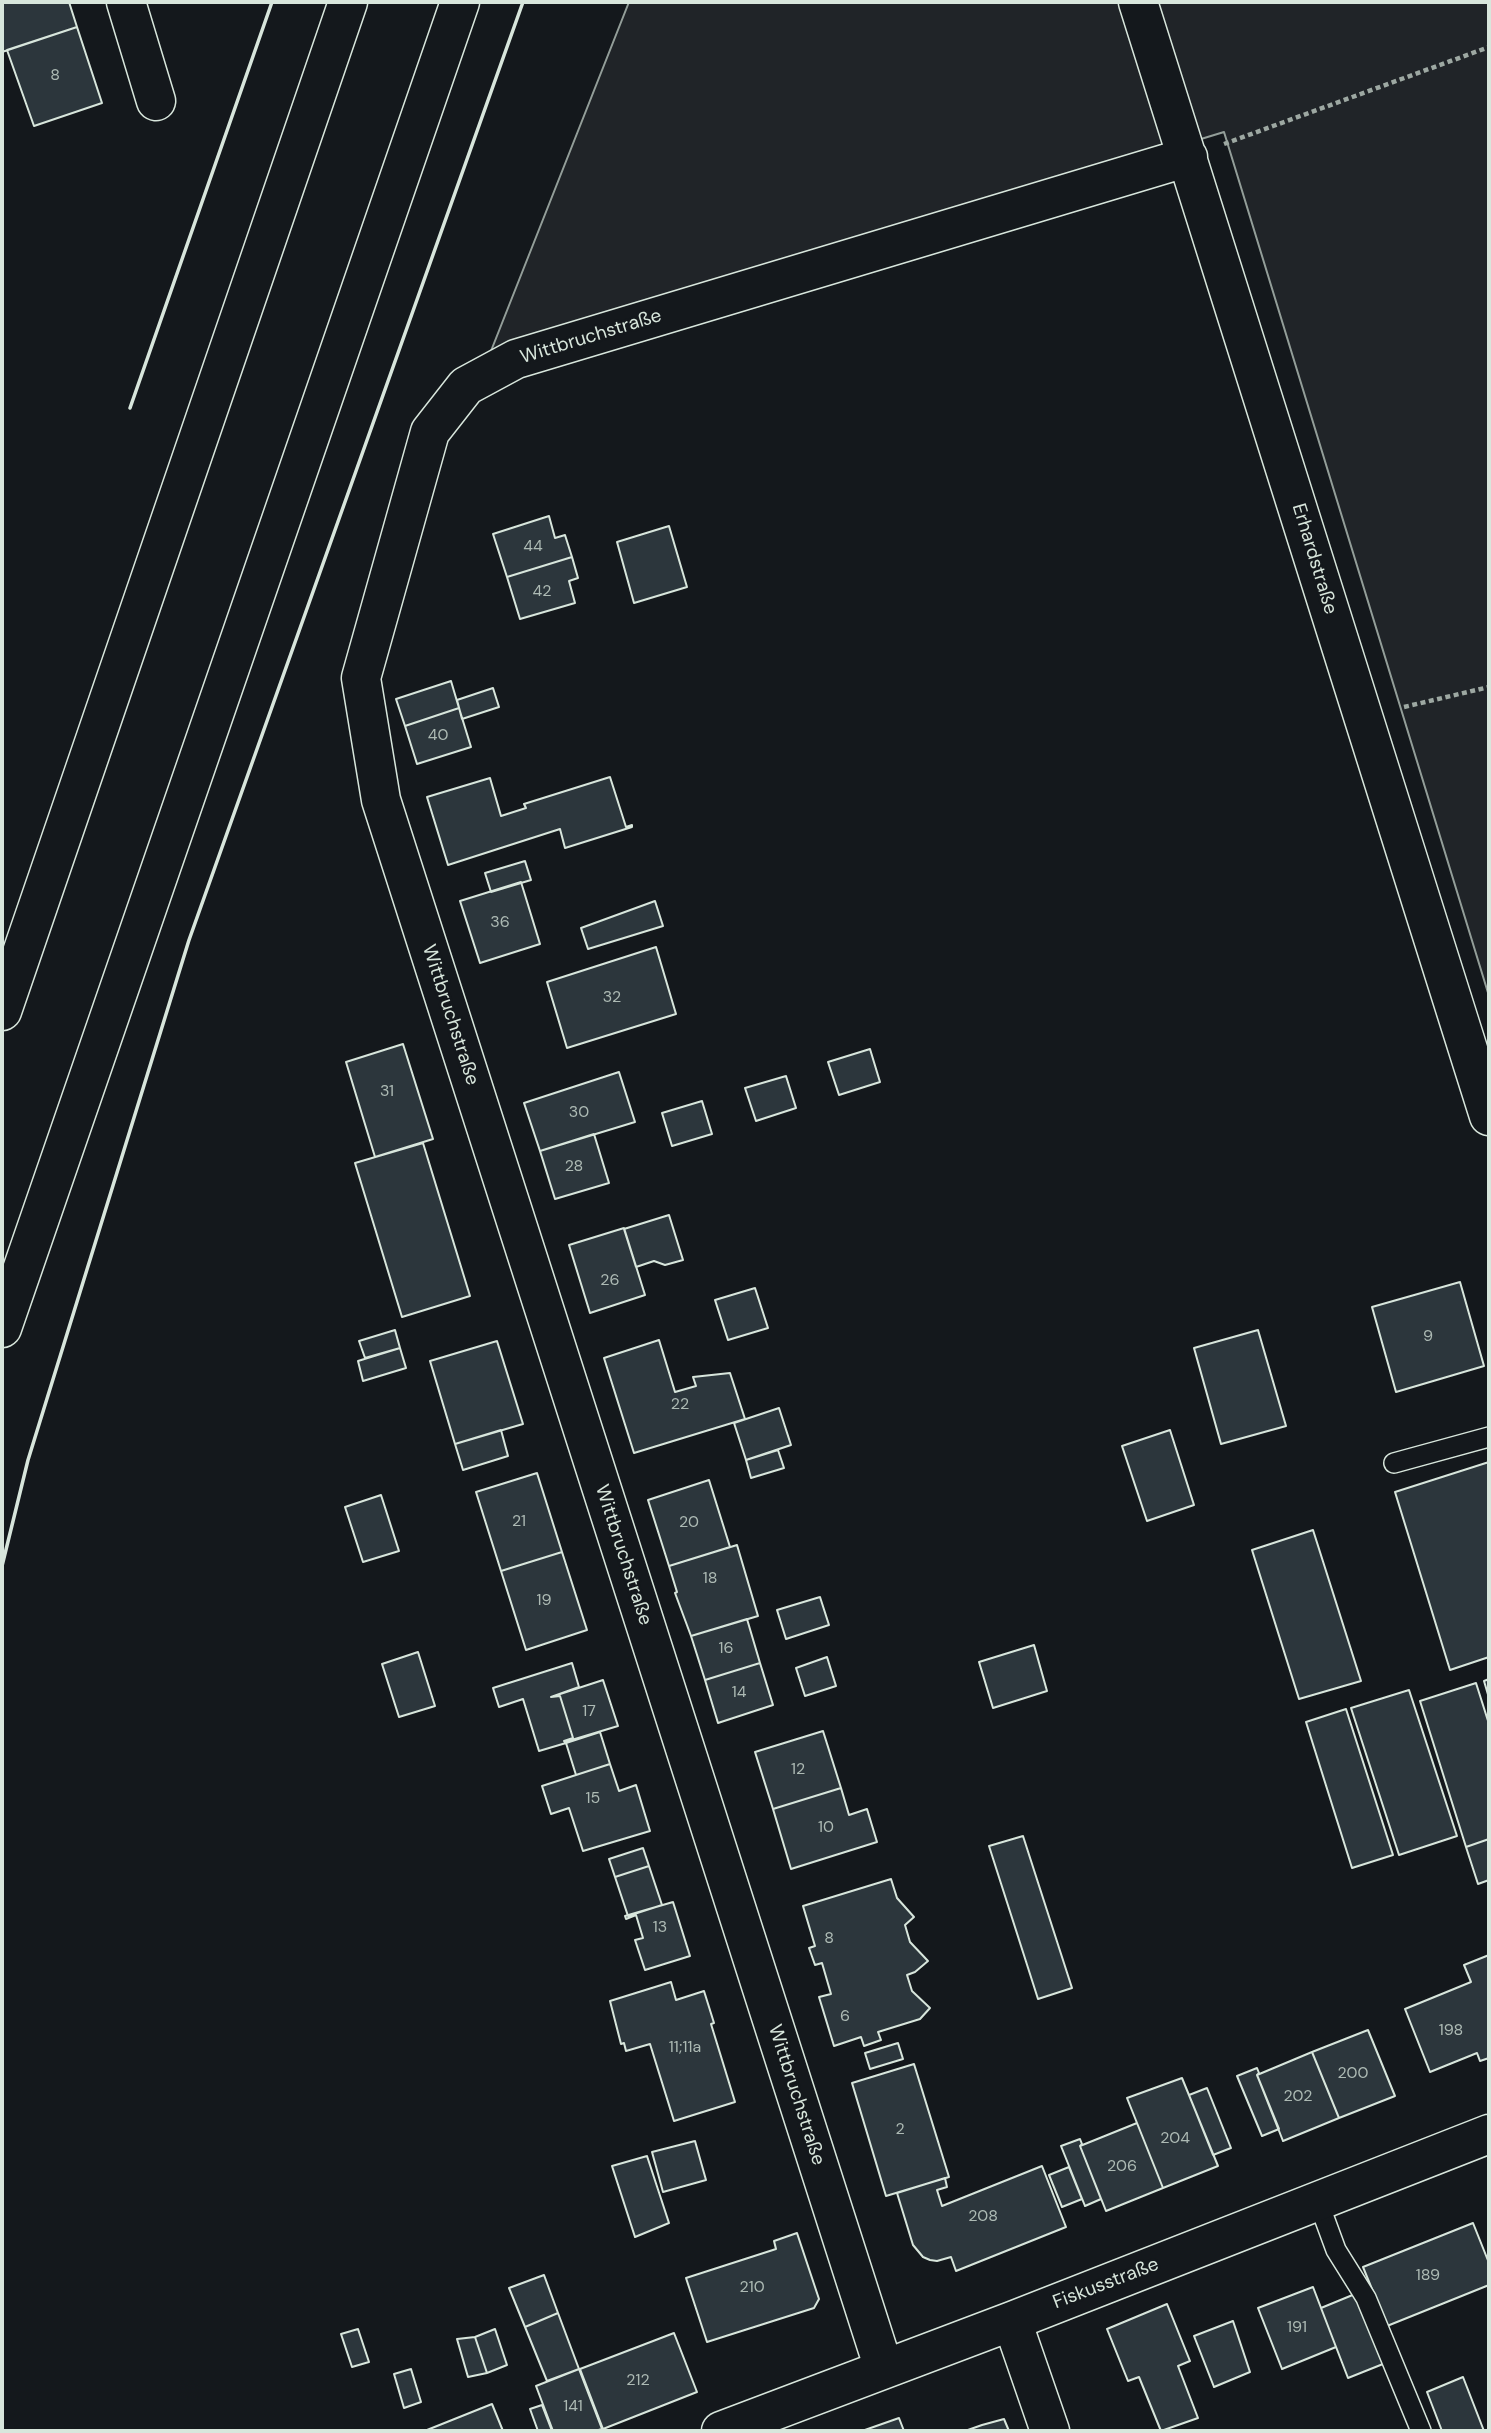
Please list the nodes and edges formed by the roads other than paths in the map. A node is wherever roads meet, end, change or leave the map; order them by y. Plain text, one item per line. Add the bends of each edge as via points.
1 (126, 2) edge
2 (348, 2) edge
3 (460, 2) edge
4 (1138, 2) edge
5 (156, 101) dead end
6 (1188, 158) junction
7 (2, 1011) edge
8 (1489, 1116) edge
9 (2, 1328) edge
10 (1489, 1437) edge
11 (1394, 1463) dead end
12 (1489, 2134) edge
13 (1318, 2201) junction
14 (1012, 2321) junction
15 (884, 2369) junction
16 (722, 2431) edge
17 (1050, 2431) edge
18 (1421, 2431) edge

1 - 5 main road
2 - 7 main road
3 - 9 main road
4 - 6 main road, Erhardstraße
6 - 8 main road, Erhardstraße
6 - 15 main road, Wittbruchstraße via 516,359 466,386 429,432 361,678 381,800
10 - 11 lane
12 - 13 main road, Fiskusstraße
13 - 14 main road, Fiskusstraße
13 - 18 lane via 1336,2250 1366,2298
14 - 15 main road, Fiskusstraße
14 - 17 main road
15 - 16 main road, Fiskusstraße

